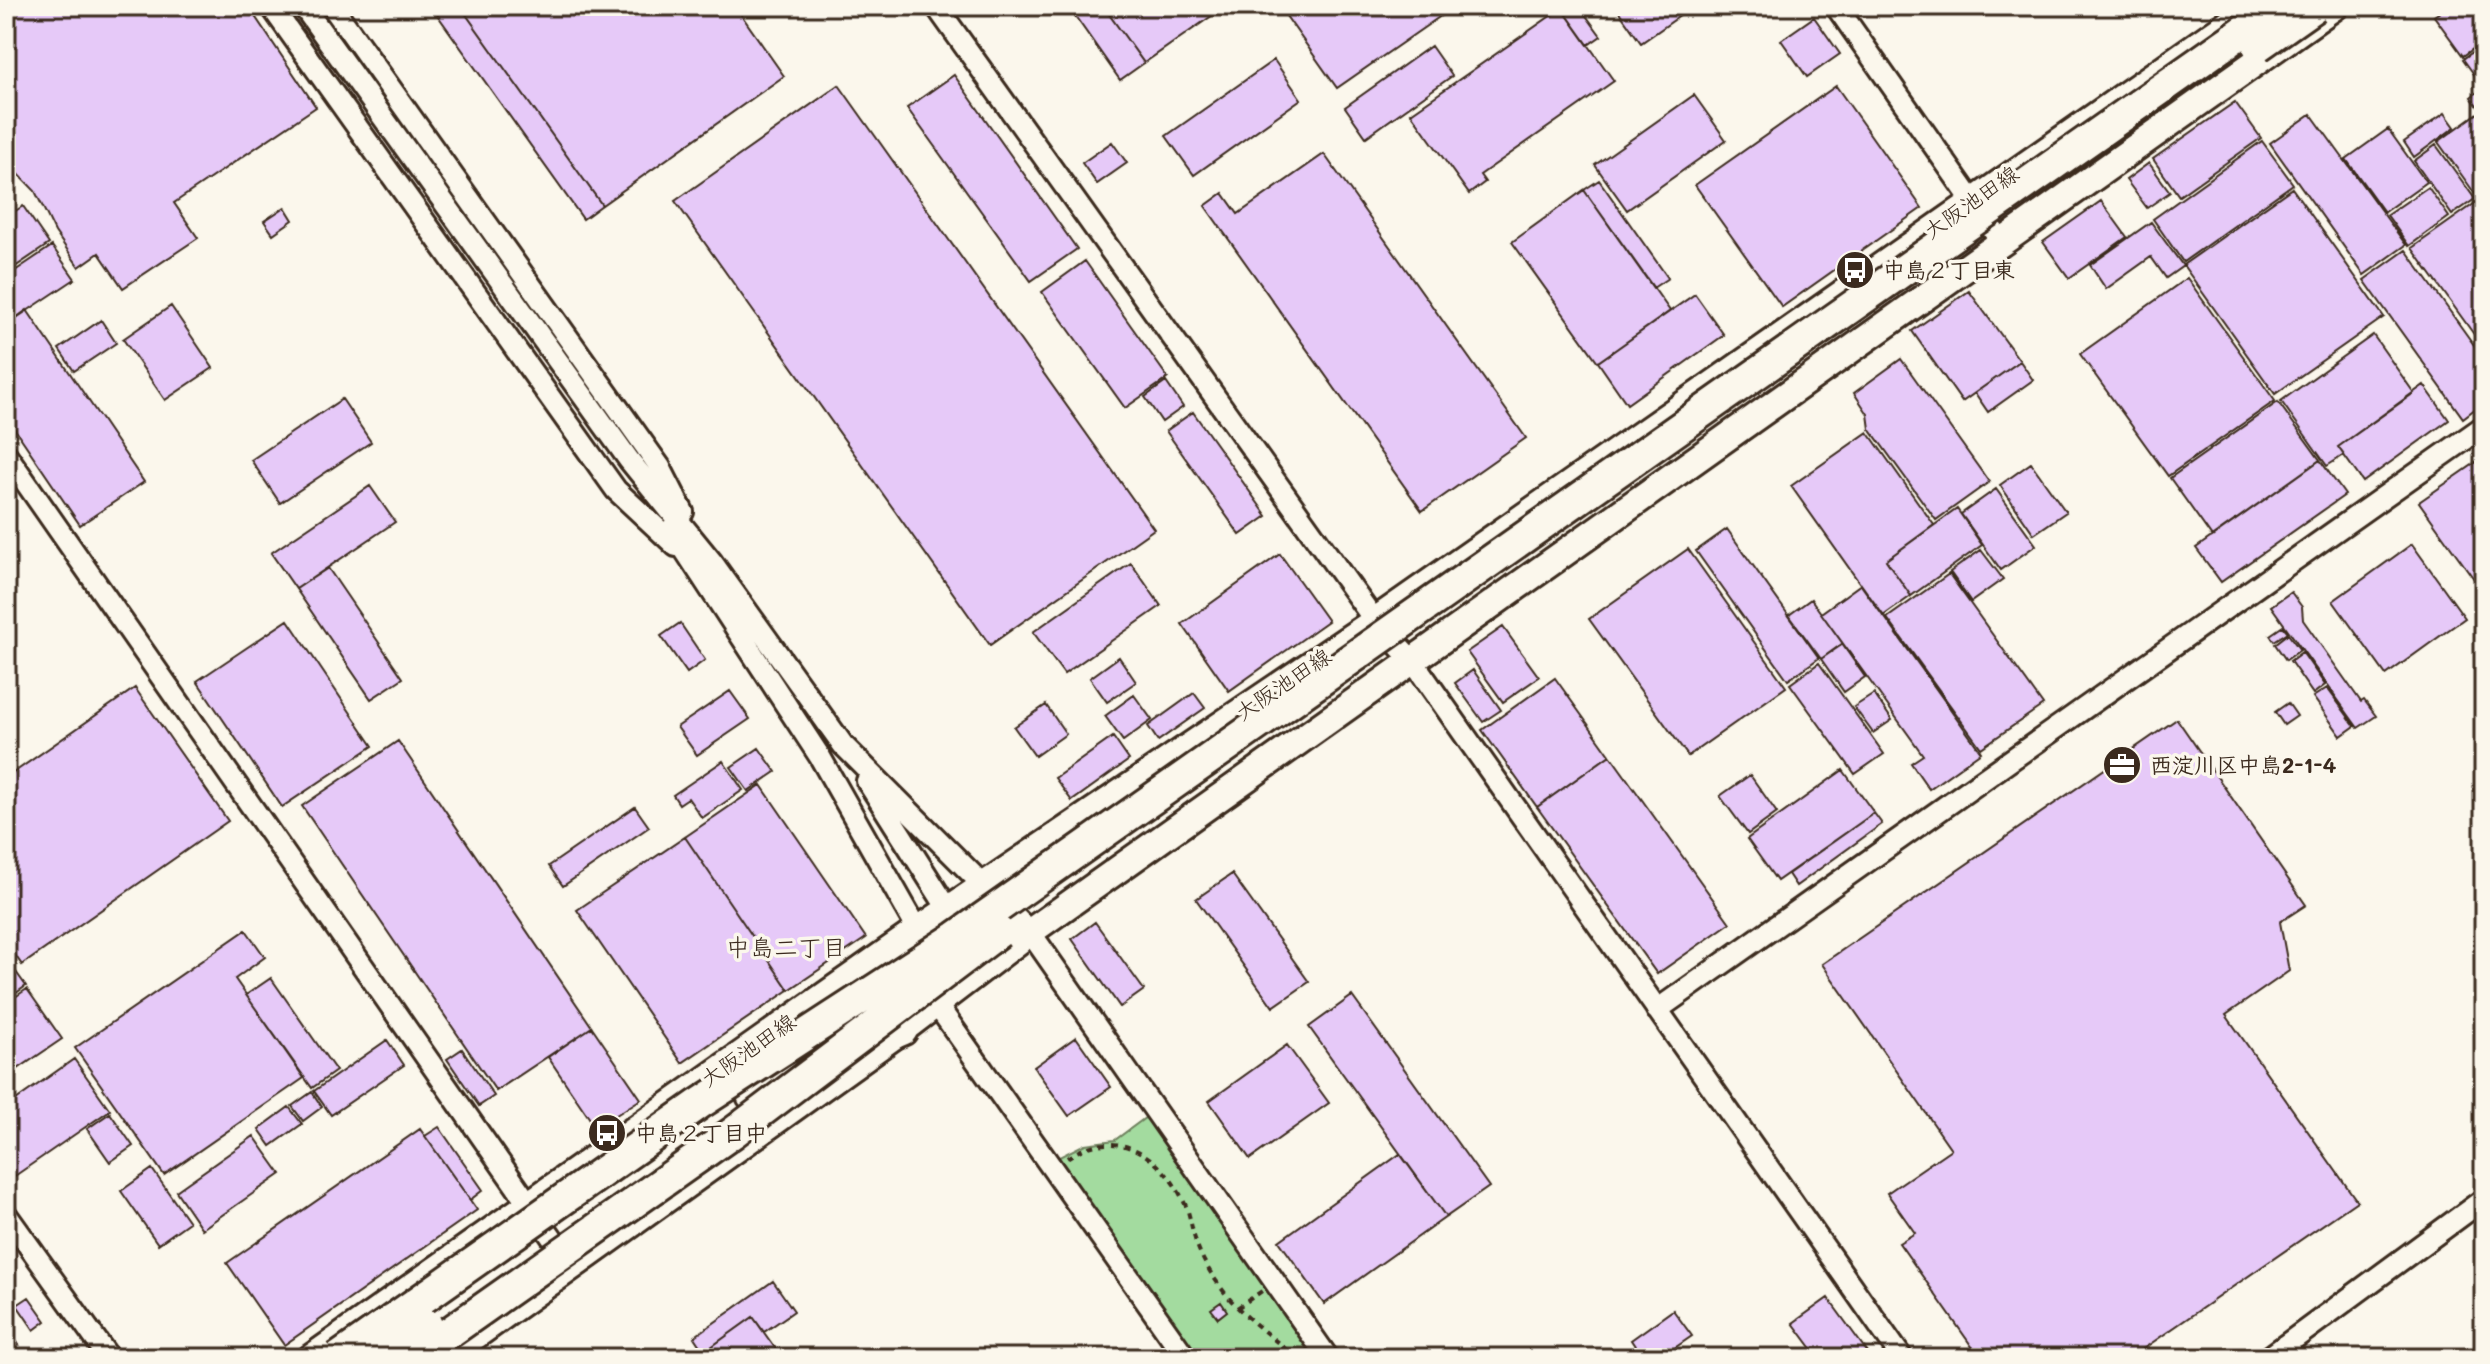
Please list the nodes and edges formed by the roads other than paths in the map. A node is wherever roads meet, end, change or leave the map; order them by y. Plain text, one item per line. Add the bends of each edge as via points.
1 (271, 6) edge
2 (303, 6) edge
3 (332, 6) edge
4 (936, 6) edge
5 (1836, 6) edge
6 (2279, 6) edge
7 (2315, 6) edge
8 (2335, 6) edge
9 (2247, 9) edge
10 (1972, 202) junction
11 (2002, 243) junction
12 (2484, 426) edge
13 (6, 454) edge
14 (696, 554) junction
15 (1375, 621) junction
16 (1412, 660) junction
17 (843, 745) junction
18 (983, 886) junction
19 (950, 908) junction
20 (918, 930) junction
21 (1030, 932) junction
22 (937, 1005) junction
23 (1657, 1010) junction
24 (902, 1030) junction
25 (2484, 1199) edge
26 (529, 1206) junction
27 (6, 1214) edge
28 (573, 1267) junction
29 (109, 1358) edge
30 (311, 1358) edge
31 (338, 1358) edge
32 (380, 1358) edge
33 (413, 1358) edge
34 (444, 1358) edge
35 (1186, 1358) edge
36 (1328, 1358) edge
37 (1902, 1358) edge
38 (2268, 1358) edge

1 - 14 street via 616,490
2 - 14 street
3 - 14 street via 660,467
4 - 15 street
5 - 10 street
6 - 31 highway, bridge via 956,937 699,1104
7 - 33 highway, bridge via 973,950 734,1132
8 - 11 main road
9 - 10 main road, 大阪池田線
10 - 11 street
10 - 15 main road, 大阪池田線
11 - 16 main road
12 - 23 street
13 - 26 street
14 - 17 street
14 - 20 street
15 - 16 street
15 - 18 main road, 大阪池田線
16 - 21 main road
16 - 23 street
17 - 18 street
17 - 19 street
18 - 19 main road, 大阪池田線
18 - 21 street
19 - 20 main road, 大阪池田線
19 - 22 street via 959,957
20 - 22 street
20 - 26 main road, 大阪池田線
21 - 22 main road
21 - 36 street
22 - 24 main road
22 - 35 street
23 - 37 street
24 - 28 main road
24 - 32 highway, bridge via 807,1061 752,1095
25 - 38 street
26 - 28 street
26 - 30 main road, 大阪池田線
27 - 29 street
28 - 34 main road

